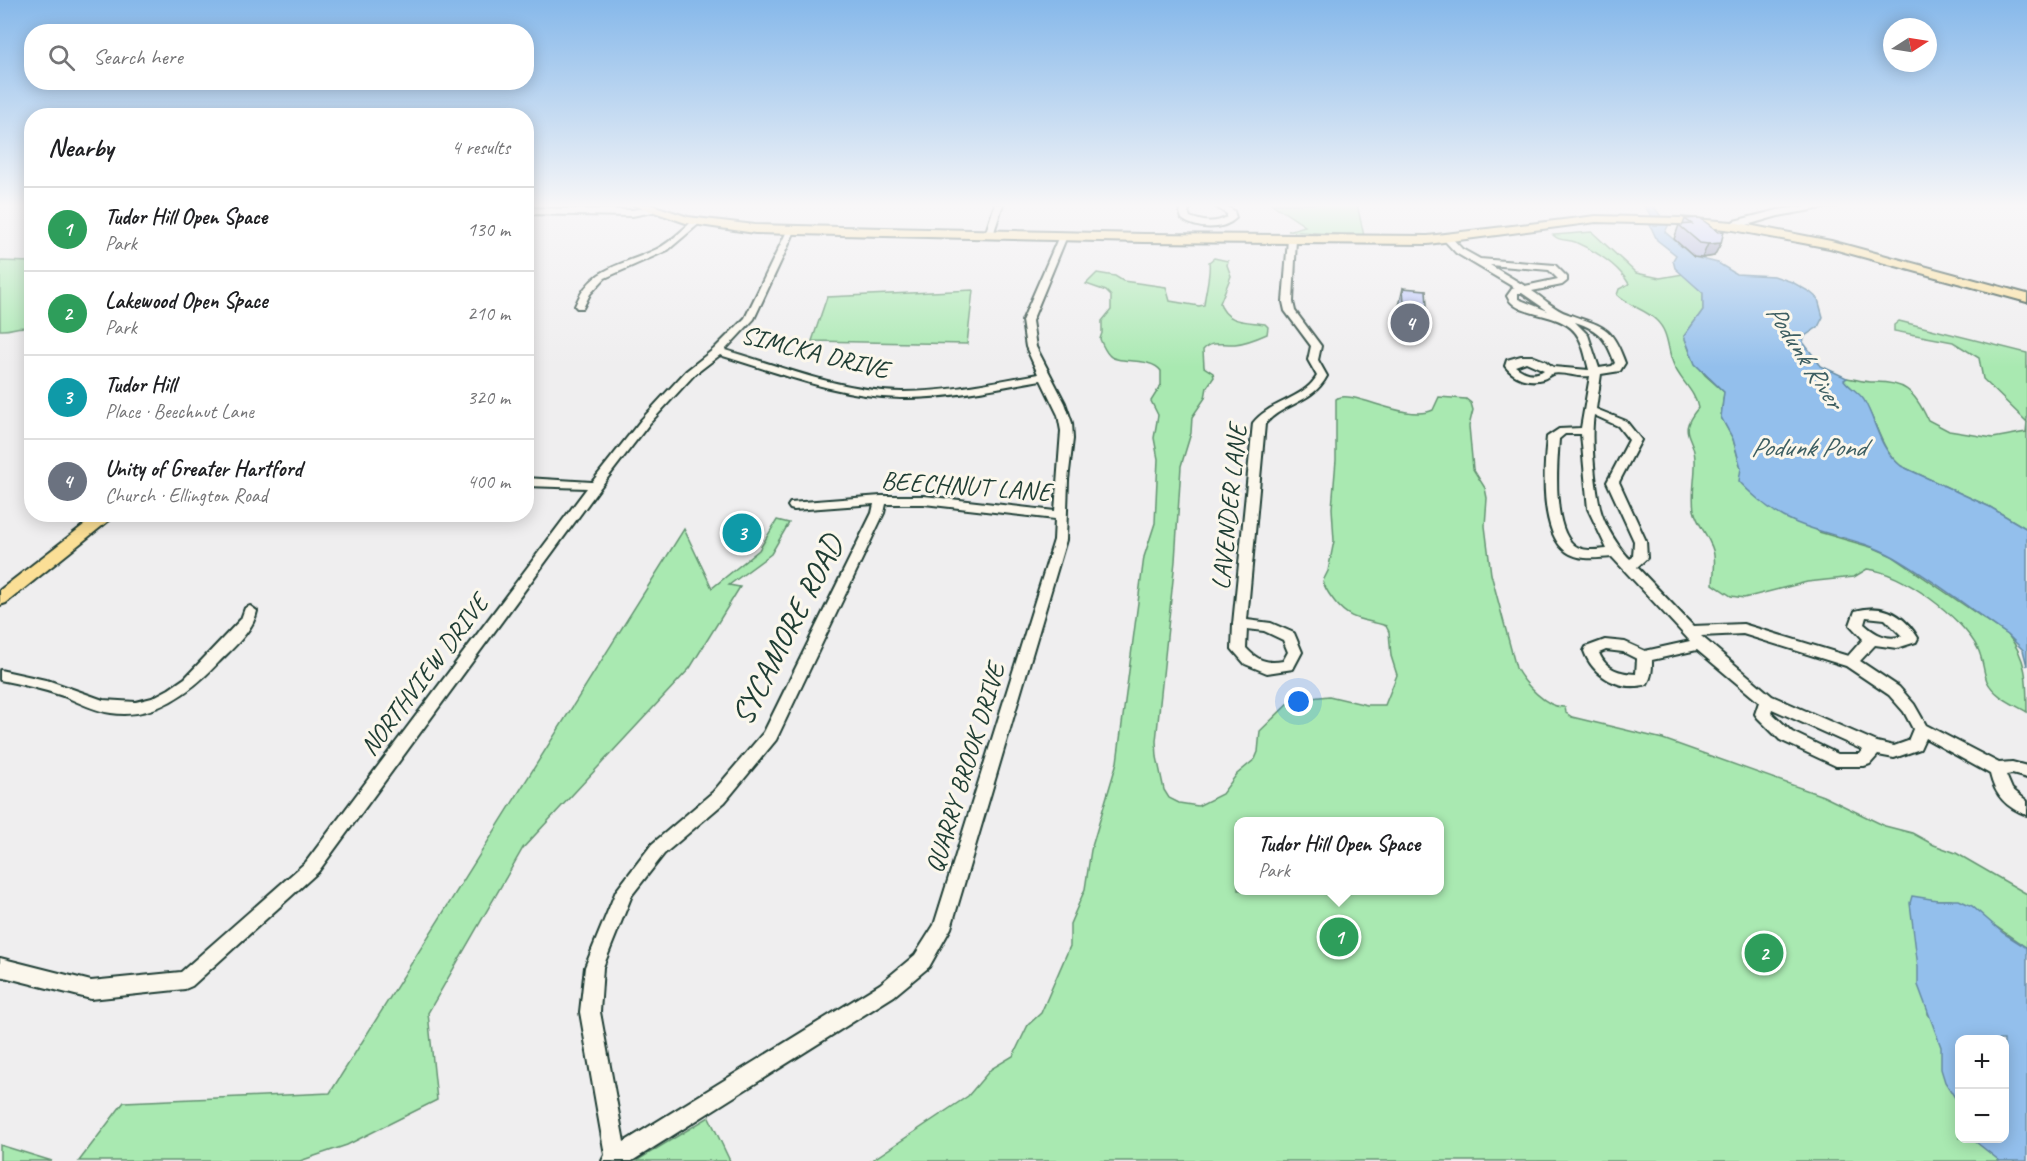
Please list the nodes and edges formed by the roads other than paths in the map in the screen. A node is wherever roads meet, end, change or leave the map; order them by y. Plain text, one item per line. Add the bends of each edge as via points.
1 (639, 258) edge
2 (778, 258) edge
3 (1054, 258) edge
4 (1291, 258) edge
5 (1472, 258) edge
6 (1880, 258) edge
7 (1479, 262) junction
8 (1523, 289) junction
9 (2027, 298) edge
10 (580, 306) dead end
11 (1564, 317) junction
12 (718, 351) junction
13 (1550, 370) dead end
14 (1596, 374) junction
15 (1043, 376) junction
16 (1591, 411) junction
17 (1586, 430) junction
18 (1590, 479) junction
19 (534, 482) edge
20 (1613, 482) junction
21 (595, 486) junction
22 (881, 500) junction
23 (794, 506) dead end
24 (1062, 516) junction
25 (99, 522) edge
26 (1615, 552) junction
27 (1629, 567) junction
28 (0, 599) edge
29 (250, 611) dead end
30 (1240, 624) junction
31 (1690, 631) junction
32 (1872, 639) dead end
33 (1700, 644) junction
34 (1644, 656) dead end
35 (1851, 662) junction
36 (0, 675) edge
37 (1767, 700) junction
38 (1921, 729) junction
39 (1874, 748) junction
40 (1997, 770) junction
41 (2027, 772) edge
42 (2027, 808) edge
43 (0, 967) edge
44 (614, 1160) edge

1 - 10 street via 602,276 585,292
2 - 12 street, NORTHVIEW DRIVE via 749,319
3 - 15 street, QUARRY BROOK DRIVE via 1027,321 1026,335
4 - 30 street, LAVENDER LANE via 1290,311 1316,346 1313,360 1322,372 1320,382 1311,391 1266,412 1259,423
5 - 7 street
6 - 9 main road
7 - 8 street
7 - 8 street via 1552,267 1564,279
8 - 11 street
11 - 14 street via 1583,335
11 - 14 street via 1601,327 1617,348 1620,363 1616,369
12 - 15 street, SIMCKA DRIVE via 857,391 884,394 940,392
12 - 21 street, NORTHVIEW DRIVE via 666,398
13 - 14 street
14 - 16 street
15 - 24 street, QUARRY BROOK DRIVE via 1064,414 1069,433 1062,478
16 - 17 street
16 - 20 street via 1613,417 1629,429 1635,440
17 - 18 street
17 - 26 street via 1563,431 1553,437 1550,465 1556,526 1561,541 1581,554
18 - 20 street
18 - 26 street via 1594,509
19 - 21 street
20 - 27 street via 1640,541 1640,558
21 - 43 street, NORTHVIEW DRIVE via 312,867 185,980 91,990
22 - 23 street, BEECHNUT LANE
22 - 24 street, BEECHNUT LANE via 924,500
22 - 44 street, SYCAMORE ROAD via 770,736 719,796 658,849 625,891 594,967 590,1011
24 - 44 street, QUARRY BROOK DRIVE via 1060,540 942,928 922,961 886,990
25 - 28 main road
26 - 27 street
27 - 31 street
29 - 36 street via 248,621 190,684 164,700 141,706 114,708 38,681
30 - 30 street, LAVENDER LANE via 1239,649 1250,662 1270,669 1288,665 1295,652 1289,637 1266,626
31 - 33 street
31 - 35 street via 1743,629
32 - 35 street
33 - 34 street
33 - 37 street
35 - 38 street via 1894,691
37 - 39 street
37 - 39 street via 1762,714 1786,736 1836,760 1864,760
38 - 39 street via 1914,745 1894,752
38 - 40 street
40 - 41 street
40 - 42 street via 2000,787 2016,804

